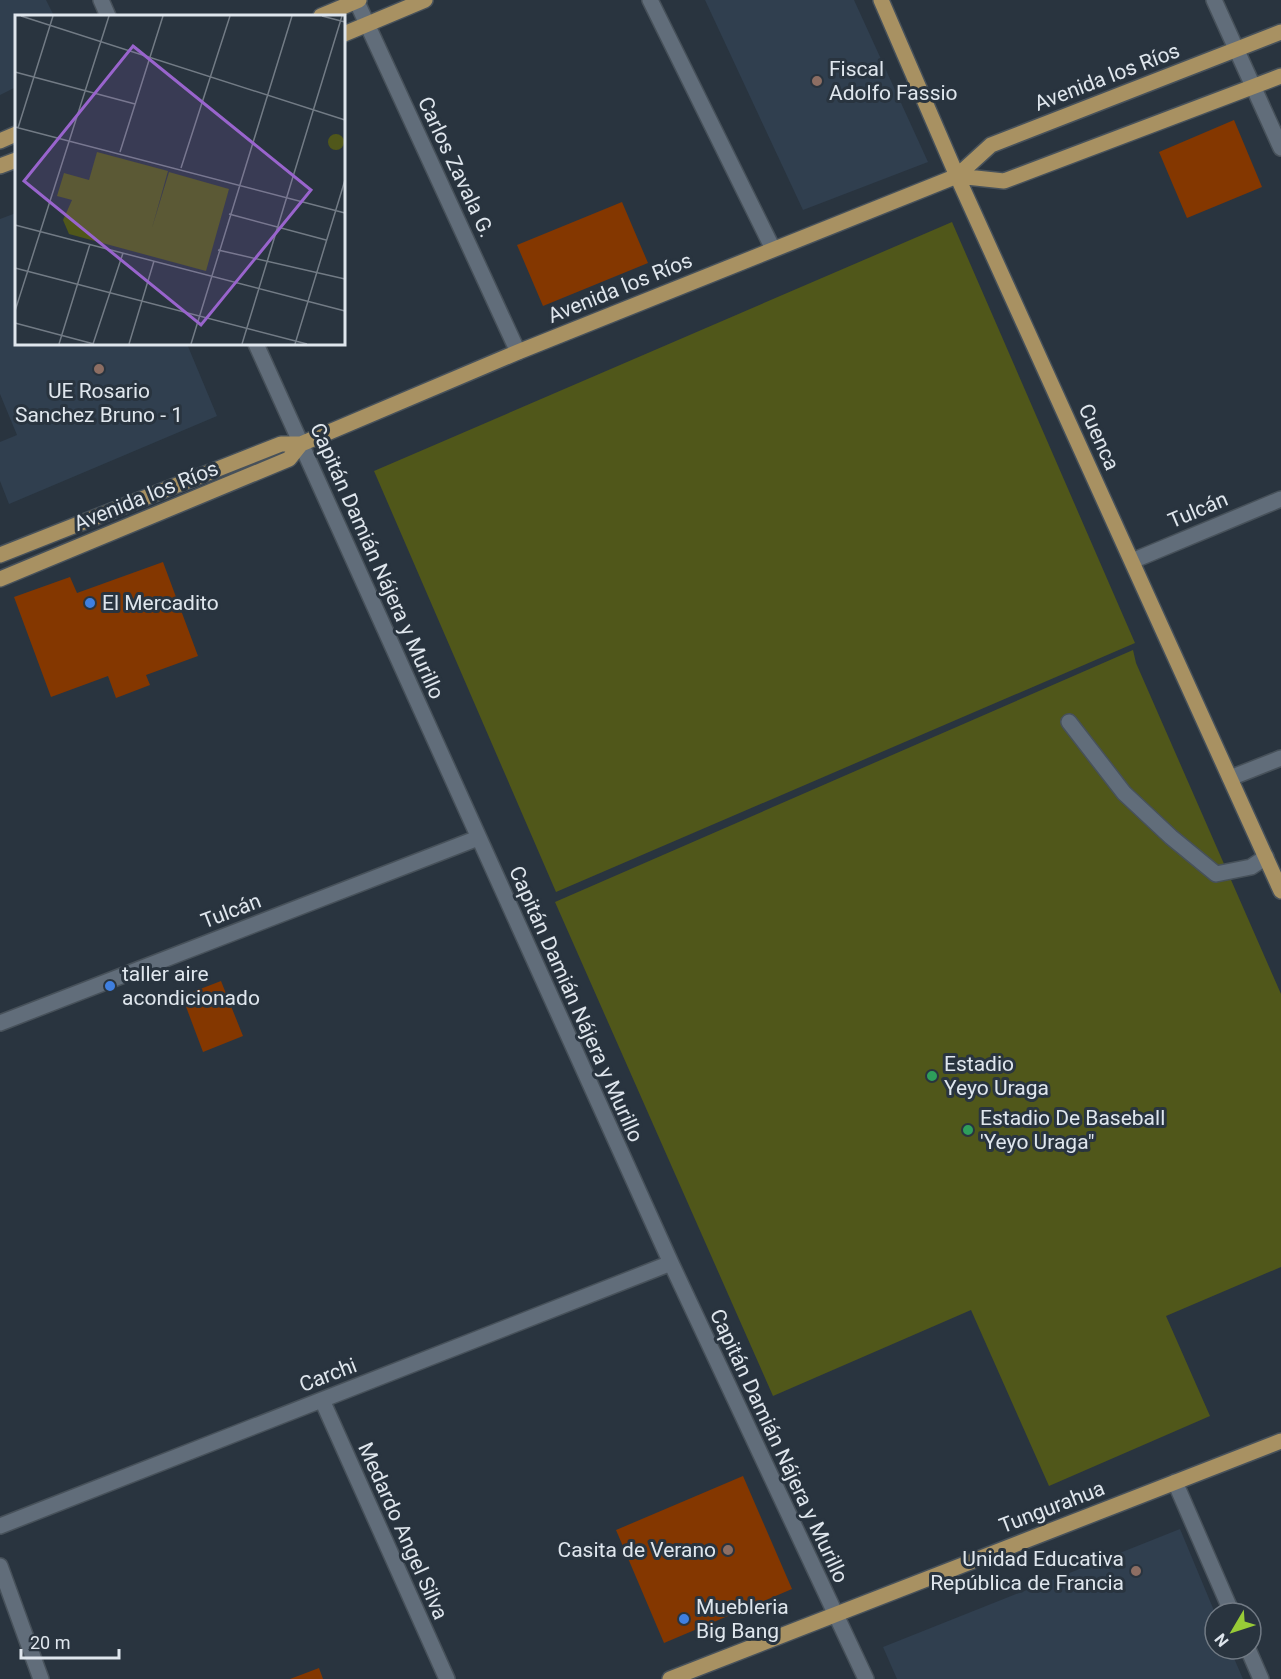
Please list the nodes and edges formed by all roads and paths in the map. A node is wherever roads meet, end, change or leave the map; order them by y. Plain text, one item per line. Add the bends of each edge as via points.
1 (101, 0) edge
2 (357, 0) edge
3 (425, 0) edge
4 (650, 0) edge
5 (881, 0) edge
6 (1214, 0) edge
7 (108, 15) edge
8 (323, 15) edge
9 (367, 25) junction
10 (1281, 32) edge
11 (345, 34) edge
12 (1237, 49) junction
13 (1281, 76) edge
14 (1254, 87) junction
15 (15, 134) edge
16 (0, 141) edge
17 (1281, 148) edge
18 (15, 160) edge
19 (0, 166) edge
20 (957, 176) junction
21 (773, 249) junction
22 (256, 345) edge
23 (518, 352) junction
24 (301, 444) junction
25 (1281, 499) edge
26 (0, 555) edge
27 (1132, 561) junction
28 (0, 579) edge
29 (1069, 722) dead end
30 (1281, 758) edge
31 (1230, 778) junction
32 (478, 838) junction
33 (1266, 857) junction
34 (1281, 891) edge
35 (0, 1023) edge
36 (671, 1263) junction
37 (322, 1400) junction
38 (1281, 1441) edge
39 (1175, 1482) junction
40 (0, 1526) edge
41 (0, 1566) edge
42 (1227, 1601) edge
43 (834, 1614) junction
44 (1253, 1661) edge
45 (41, 1679) edge
46 (447, 1679) edge
47 (670, 1679) edge
48 (866, 1679) edge
49 (1261, 1679) edge

1 - 7 street
2 - 8 main road
2 - 9 street, Carlos Zavala G.
3 - 9 main road
4 - 21 street
5 - 20 main road, Cuenca
6 - 12 street
9 - 11 main road
9 - 23 street, Carlos Zavala G.
10 - 12 main road, Avenida los Ríos
12 - 14 street
12 - 20 main road, Avenida los Ríos via 991,145
13 - 14 main road, Avenida los Ríos
14 - 17 street
14 - 20 main road, Avenida los Ríos via 1004,181
15 - 16 main road
18 - 19 main road
20 - 21 main road, Avenida los Ríos
20 - 27 main road, Cuenca
21 - 23 main road, Avenida los Ríos
22 - 24 street, Capitán Damián Nájera y Murillo
23 - 24 main road, Avenida los Ríos
24 - 26 main road, Avenida los Ríos via 281,444
24 - 28 main road, Avenida los Ríos via 289,459
24 - 32 street, Capitán Damián Nájera y Murillo
25 - 27 street, Tulcán
27 - 31 main road, Cuenca
29 - 33 street via 1124,793 1216,874 1251,867
30 - 31 street
31 - 33 main road, Cuenca
32 - 35 street, Tulcán
32 - 36 street, Capitán Damián Nájera y Murillo
33 - 34 main road, Cuenca
36 - 37 street, Carchi
36 - 43 street, Capitán Damián Nájera y Murillo
37 - 40 street, Carchi
37 - 46 street, Medardo Angel Silva
38 - 39 main road, Tungurahua
39 - 42 street
39 - 43 main road, Tungurahua
41 - 45 street
43 - 47 main road, Tungurahua
43 - 48 street, Capitán Damián Nájera y Murillo
44 - 49 street

